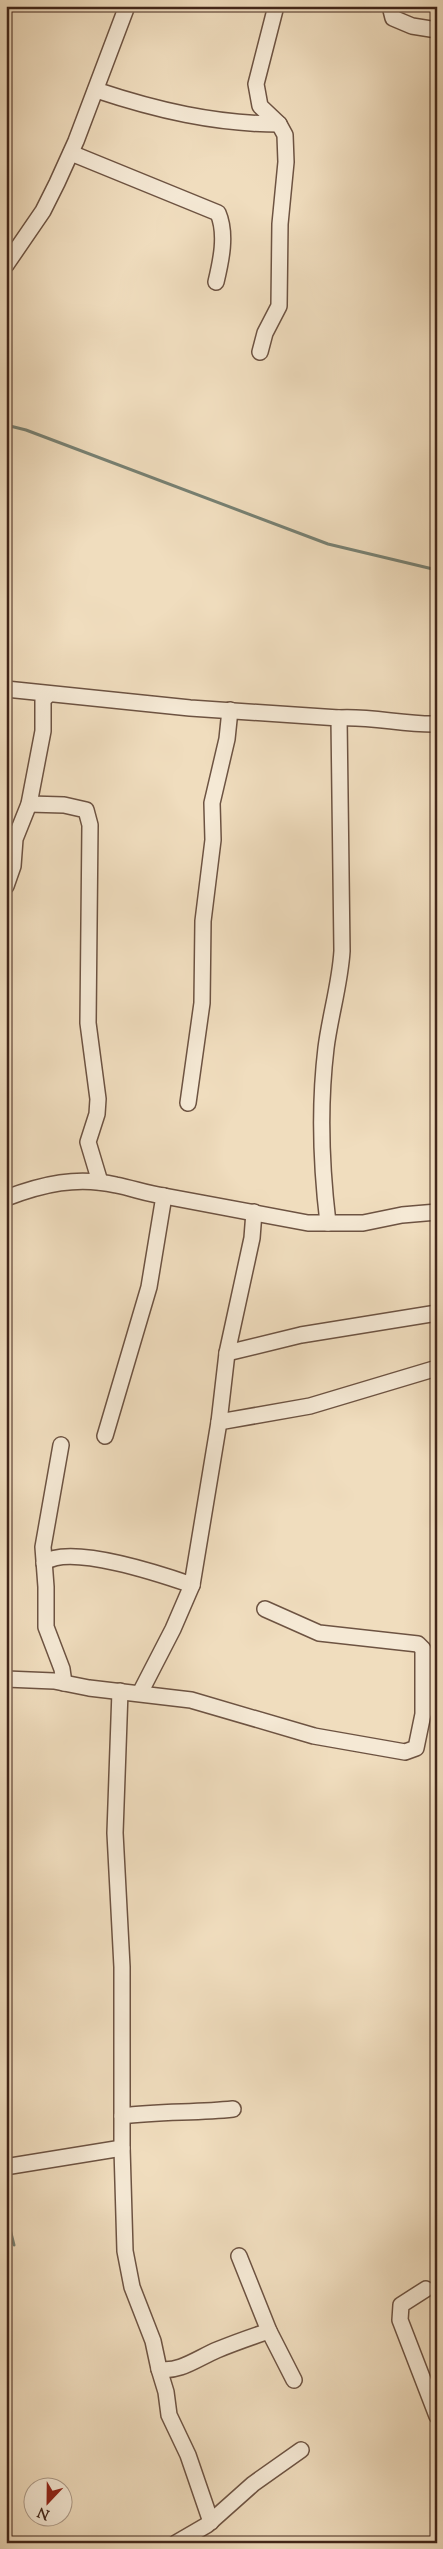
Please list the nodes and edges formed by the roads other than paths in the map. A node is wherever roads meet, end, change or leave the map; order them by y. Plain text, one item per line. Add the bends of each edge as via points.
1 (127, 6) edge
2 (276, 6) edge
3 (390, 6) edge
4 (437, 30) edge
5 (96, 90) junction
6 (279, 124) junction
7 (71, 153) junction
8 (6, 265) edge
9 (216, 282) dead end
10 (260, 352) dead end
11 (6, 689) edge
12 (49, 694) junction
13 (230, 710) junction
14 (339, 718) junction
15 (437, 724) edge
16 (29, 804) junction
17 (6, 886) edge
18 (188, 1103) dead end
19 (100, 1182) junction
20 (164, 1196) junction
21 (6, 1198) edge
22 (254, 1212) junction
23 (437, 1212) edge
24 (328, 1223) junction
25 (437, 1313) edge
26 (227, 1353) junction
27 (437, 1368) edge
28 (219, 1422) junction
29 (105, 1436) dead end
30 (61, 1445) dead end
31 (44, 1563) junction
32 (192, 1585) junction
33 (265, 1609) dead end
34 (6, 1679) edge
35 (430, 1679) edge
36 (64, 1683) junction
37 (120, 1691) junction
38 (140, 1693) junction
39 (233, 2109) dead end
40 (122, 2116) junction
41 (122, 2148) junction
42 (11, 2166) dead end
43 (238, 2256) dead end
44 (426, 2288) dead end
45 (269, 2331) junction
46 (158, 2369) junction
47 (294, 2380) dead end
48 (437, 2416) edge
49 (301, 2450) dead end
50 (211, 2522) junction
51 (176, 2543) edge

1 - 5 street
2 - 6 street via 256,84 260,106
3 - 4 street via 393,18 412,26
5 - 6 street via 176,114
5 - 7 street
6 - 10 street via 285,134 286,162 280,224 279,306 265,333
7 - 8 street via 43,211
7 - 9 street via 218,213 222,223 222,248
11 - 12 street
12 - 13 street
12 - 16 street via 43,700 43,731
13 - 14 street
13 - 18 street via 227,739 212,803 213,840 202,937 202,1003
14 - 15 street
14 - 24 street via 342,951 325,1050 321,1131
16 - 17 street via 15,839 13,866
16 - 19 street via 64,805 86,810 90,825 88,1023 98,1099 88,1142
19 - 20 street
19 - 21 street via 57,1182
20 - 22 street
20 - 29 street via 149,1287
22 - 24 street via 308,1223
22 - 26 street via 252,1238
23 - 24 street via 363,1223
25 - 26 street via 301,1335
26 - 28 street
27 - 28 street via 310,1406
28 - 32 street
30 - 31 street via 44,1536
31 - 32 street via 65,1557 124,1564
31 - 36 street via 46,1627
32 - 38 street
33 - 35 street via 319,1633 418,1644 423,1649
34 - 36 street
35 - 38 street via 416,1748 405,1752 314,1736 191,1700
36 - 37 street
37 - 38 street
37 - 40 street via 115,1833 122,1967
39 - 40 street
40 - 41 street
41 - 42 street
41 - 46 street via 125,2251 132,2287 147,2320
43 - 45 street
44 - 48 street via 401,2305 400,2320
45 - 46 street via 179,2368
45 - 47 street
46 - 50 street via 169,2415 188,2455
49 - 50 street via 253,2484
50 - 51 street

